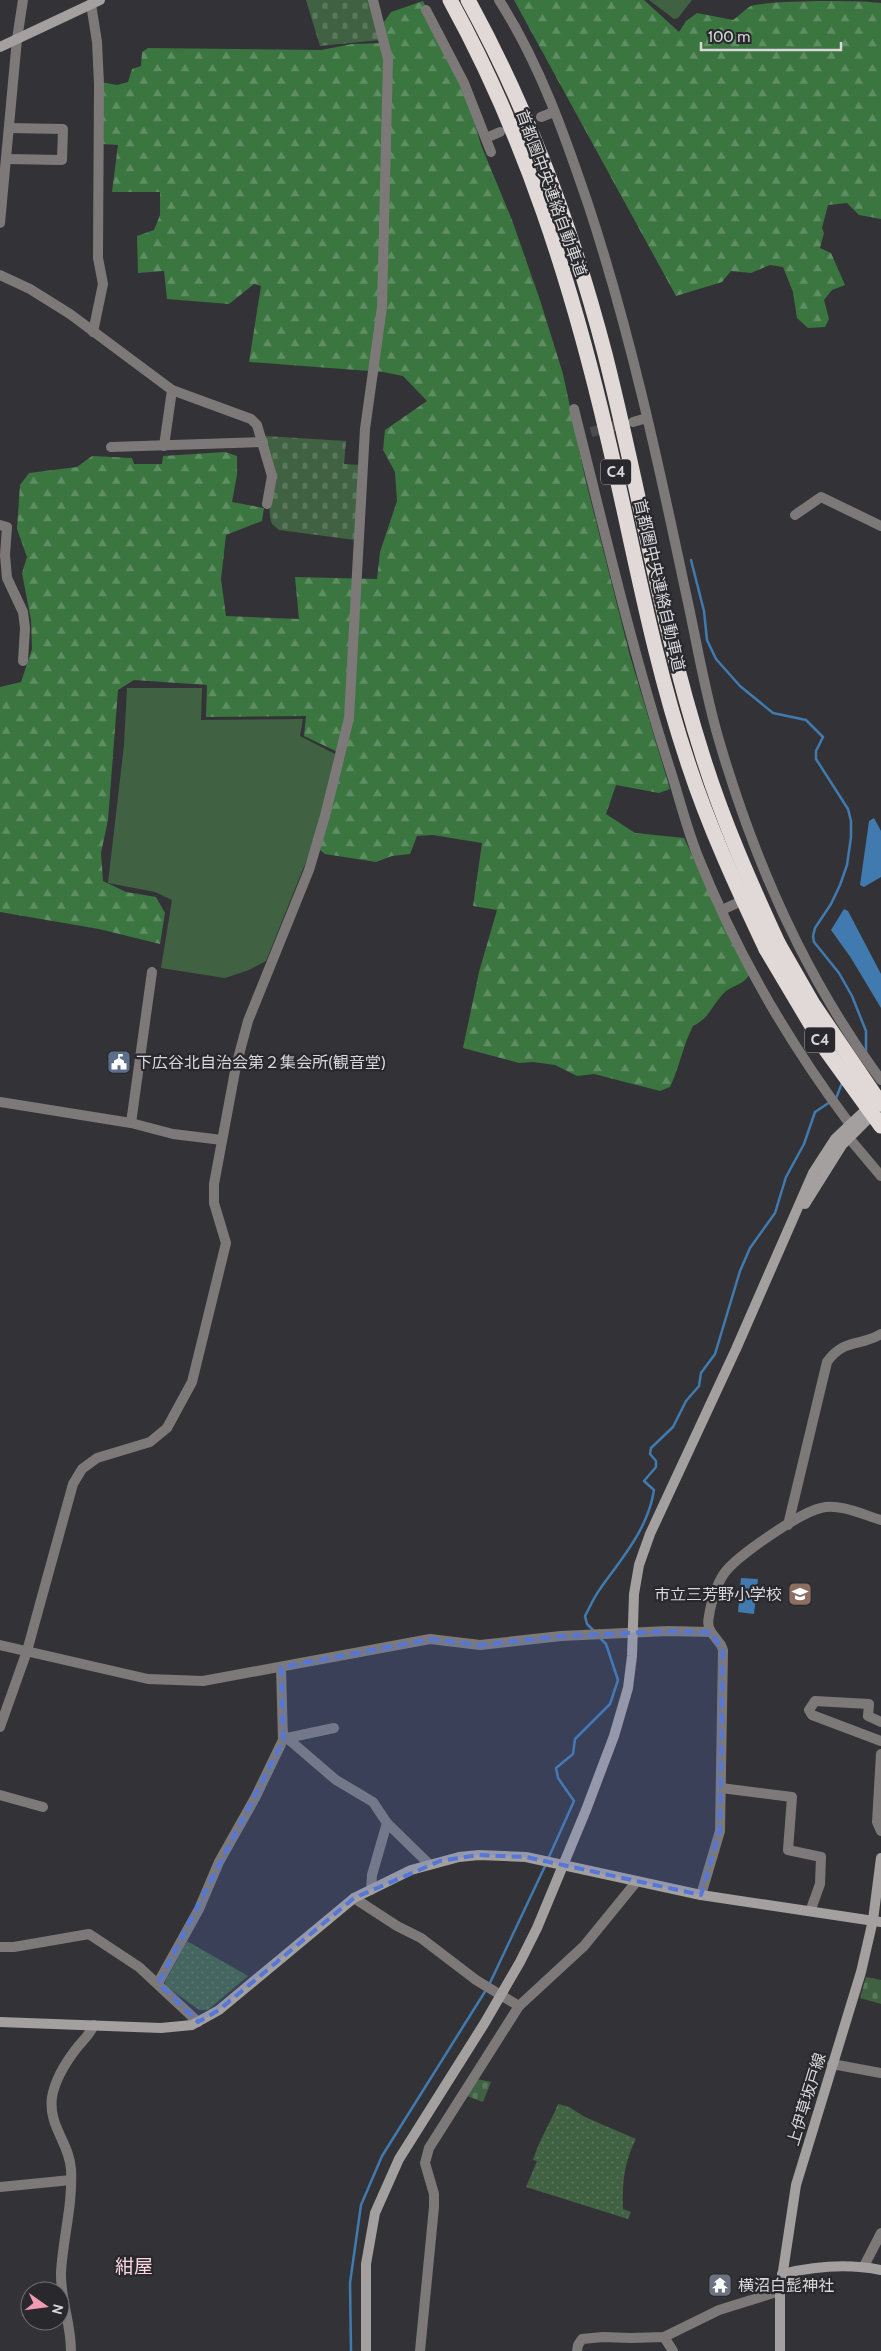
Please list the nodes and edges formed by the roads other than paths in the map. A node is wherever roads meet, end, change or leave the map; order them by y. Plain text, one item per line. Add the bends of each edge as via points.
1 (23, 0) edge
2 (373, 0) edge
3 (450, 0) edge
4 (468, 0) edge
5 (500, 0) edge
6 (95, 2) edge
7 (426, 10) dead end
8 (17, 39) junction
9 (0, 47) edge
10 (554, 112) junction
11 (541, 117) dead end
12 (9, 128) junction
13 (500, 132) dead end
14 (486, 138) junction
15 (491, 152) dead end
16 (7, 159) junction
17 (0, 223) edge
18 (0, 275) edge
19 (93, 332) junction
20 (172, 390) junction
21 (574, 409) dead end
22 (647, 418) junction
23 (633, 422) tunnel mouth
24 (263, 442) junction
25 (164, 446) junction
26 (111, 447) dead end
27 (267, 504) dead end
28 (795, 515) dead end
29 (0, 525) edge
30 (881, 526) edge
31 (23, 661) dead end
32 (734, 904) dead end
33 (722, 910) junction
34 (772, 946) junction
35 (152, 972) dead end
36 (881, 1080) edge
37 (881, 1096) edge
38 (0, 1102) edge
39 (881, 1105) edge
40 (132, 1123) junction
41 (849, 1123) junction
42 (881, 1126) edge
43 (849, 1138) junction
44 (222, 1140) junction
45 (881, 1176) edge
46 (775, 1262) junction
47 (881, 1334) edge
48 (881, 1520) edge
49 (788, 1525) junction
50 (711, 1632) junction
51 (632, 1633) junction
52 (0, 1645) edge
53 (27, 1651) junction
54 (281, 1667) junction
55 (881, 1722) edge
56 (0, 1727) edge
57 (334, 1728) dead end
58 (285, 1736) junction
59 (881, 1740) edge
60 (881, 1754) edge
61 (721, 1788) junction
62 (0, 1795) edge
63 (43, 1807) dead end
64 (388, 1823) junction
65 (881, 1831) edge
66 (881, 1858) edge
67 (429, 1864) junction
68 (563, 1864) junction
69 (637, 1881) junction
70 (370, 1890) junction
71 (701, 1895) junction
72 (354, 1898) junction
73 (811, 1909) dead end
74 (877, 1921) edge
75 (0, 1947) edge
76 (158, 1983) junction
77 (502, 1995) junction
78 (519, 2006) junction
79 (0, 2022) edge
80 (198, 2022) junction
81 (94, 2025) junction
82 (832, 2064) junction
83 (881, 2073) edge
84 (70, 2180) junction
85 (0, 2187) edge
86 (881, 2233) edge
87 (864, 2266) junction
88 (881, 2270) edge
89 (782, 2274) junction
90 (780, 2291) junction
91 (664, 2336) junction
92 (71, 2351) edge
93 (366, 2351) edge
94 (420, 2351) edge
95 (577, 2351) edge
96 (673, 2351) edge
97 (780, 2351) edge

1 - 8 street
2 - 44 street via 388,59 382,297 365,430 349,718 308,870 248,1021
3 - 34 highway, 首都圏中央連絡自動車道 / C4 via 507,119 552,235 588,355 659,662 687,761 711,828
4 - 34 highway, 首都圏中央連絡自動車道 / C4 via 523,110 567,226 604,353 674,649 703,756
5 - 10 street via 521,36
6 - 8 street
6 - 19 street via 99,84 98,258 103,284
7 - 14 street via 464,83
8 - 9 street
8 - 12 street
10 - 11 street
10 - 22 street via 605,255
12 - 16 street
12 - 16 street via 63,129 62,160
13 - 14 street
14 - 15 street
16 - 17 street
18 - 19 street via 70,314
19 - 20 street
20 - 24 street via 251,419
20 - 25 street
21 - 33 street via 586,433 628,630 651,709 696,852
22 - 23 street
22 - 36 street via 704,682 721,747 768,888 833,1010
24 - 25 street
24 - 27 street via 272,476
25 - 26 street
28 - 30 street via 821,496
29 - 31 street via 7,527 7,578 23,612
32 - 33 street
33 - 41 street via 773,1010
34 - 39 highway, 首都圏中央連絡自動車道 / C4, bridge
34 - 42 highway, 首都圏中央連絡自動車道 / C4, bridge via 826,1050
35 - 40 street
37 - 41 street
38 - 40 street
39 - 43 street
40 - 44 street via 174,1134
41 - 46 street via 817,1164
43 - 45 street
43 - 46 street via 810,1196
44 - 53 street via 214,1203 226,1243 192,1382 167,1428 150,1442 97,1458 82,1469 74,1484
46 - 51 street via 650,1534 636,1579
47 - 49 street via 846,1344 827,1362
48 - 49 street via 828,1506
49 - 50 street via 727,1570 712,1601 708,1624
50 - 51 street
50 - 61 street via 723,1650
51 - 54 street via 560,1636 480,1646 430,1639
51 - 68 street via 630,1673 622,1714
52 - 53 street
53 - 54 street via 148,1679 174,1681 215,1679
53 - 56 street
54 - 58 street
55 - 59 street via 868,1716 869,1704 815,1701 809,1710 812,1714
57 - 58 street
58 - 64 street via 336,1780 373,1802
58 - 76 street via 256,1798 219,1862 199,1908
60 - 65 street via 877,1822
61 - 71 street via 720,1830
61 - 73 street via 792,1797 788,1850 821,1856 820,1884
62 - 63 street
64 - 67 street
64 - 70 street
66 - 74 street, 上伊草坂戸線
67 - 68 street via 479,1855 526,1857
67 - 70 street
68 - 69 street
68 - 77 street via 537,1928
69 - 71 street
69 - 78 street via 584,1946
70 - 72 street
71 - 74 street
72 - 77 street via 422,1938 476,1980
72 - 80 street via 219,2010
74 - 82 street, 上伊草坂戸線
75 - 76 street via 89,1934
76 - 80 street
77 - 78 street
77 - 93 street via 400,2159 382,2196 371,2228 366,2264
78 - 94 street via 429,2148 425,2164 434,2194 434,2207
79 - 81 street
80 - 81 street via 161,2028
81 - 84 street via 89,2036 71,2056 52,2096 56,2131 69,2157
82 - 83 street
82 - 89 street, 上伊草坂戸線 via 796,2185
84 - 85 street
84 - 92 street via 61,2273 63,2302 71,2331
86 - 87 street
87 - 88 street
87 - 89 street via 832,2265
89 - 90 street, 上伊草坂戸線
90 - 91 street via 719,2310
90 - 97 street, 上伊草坂戸線
91 - 95 street via 582,2339
91 - 96 street

